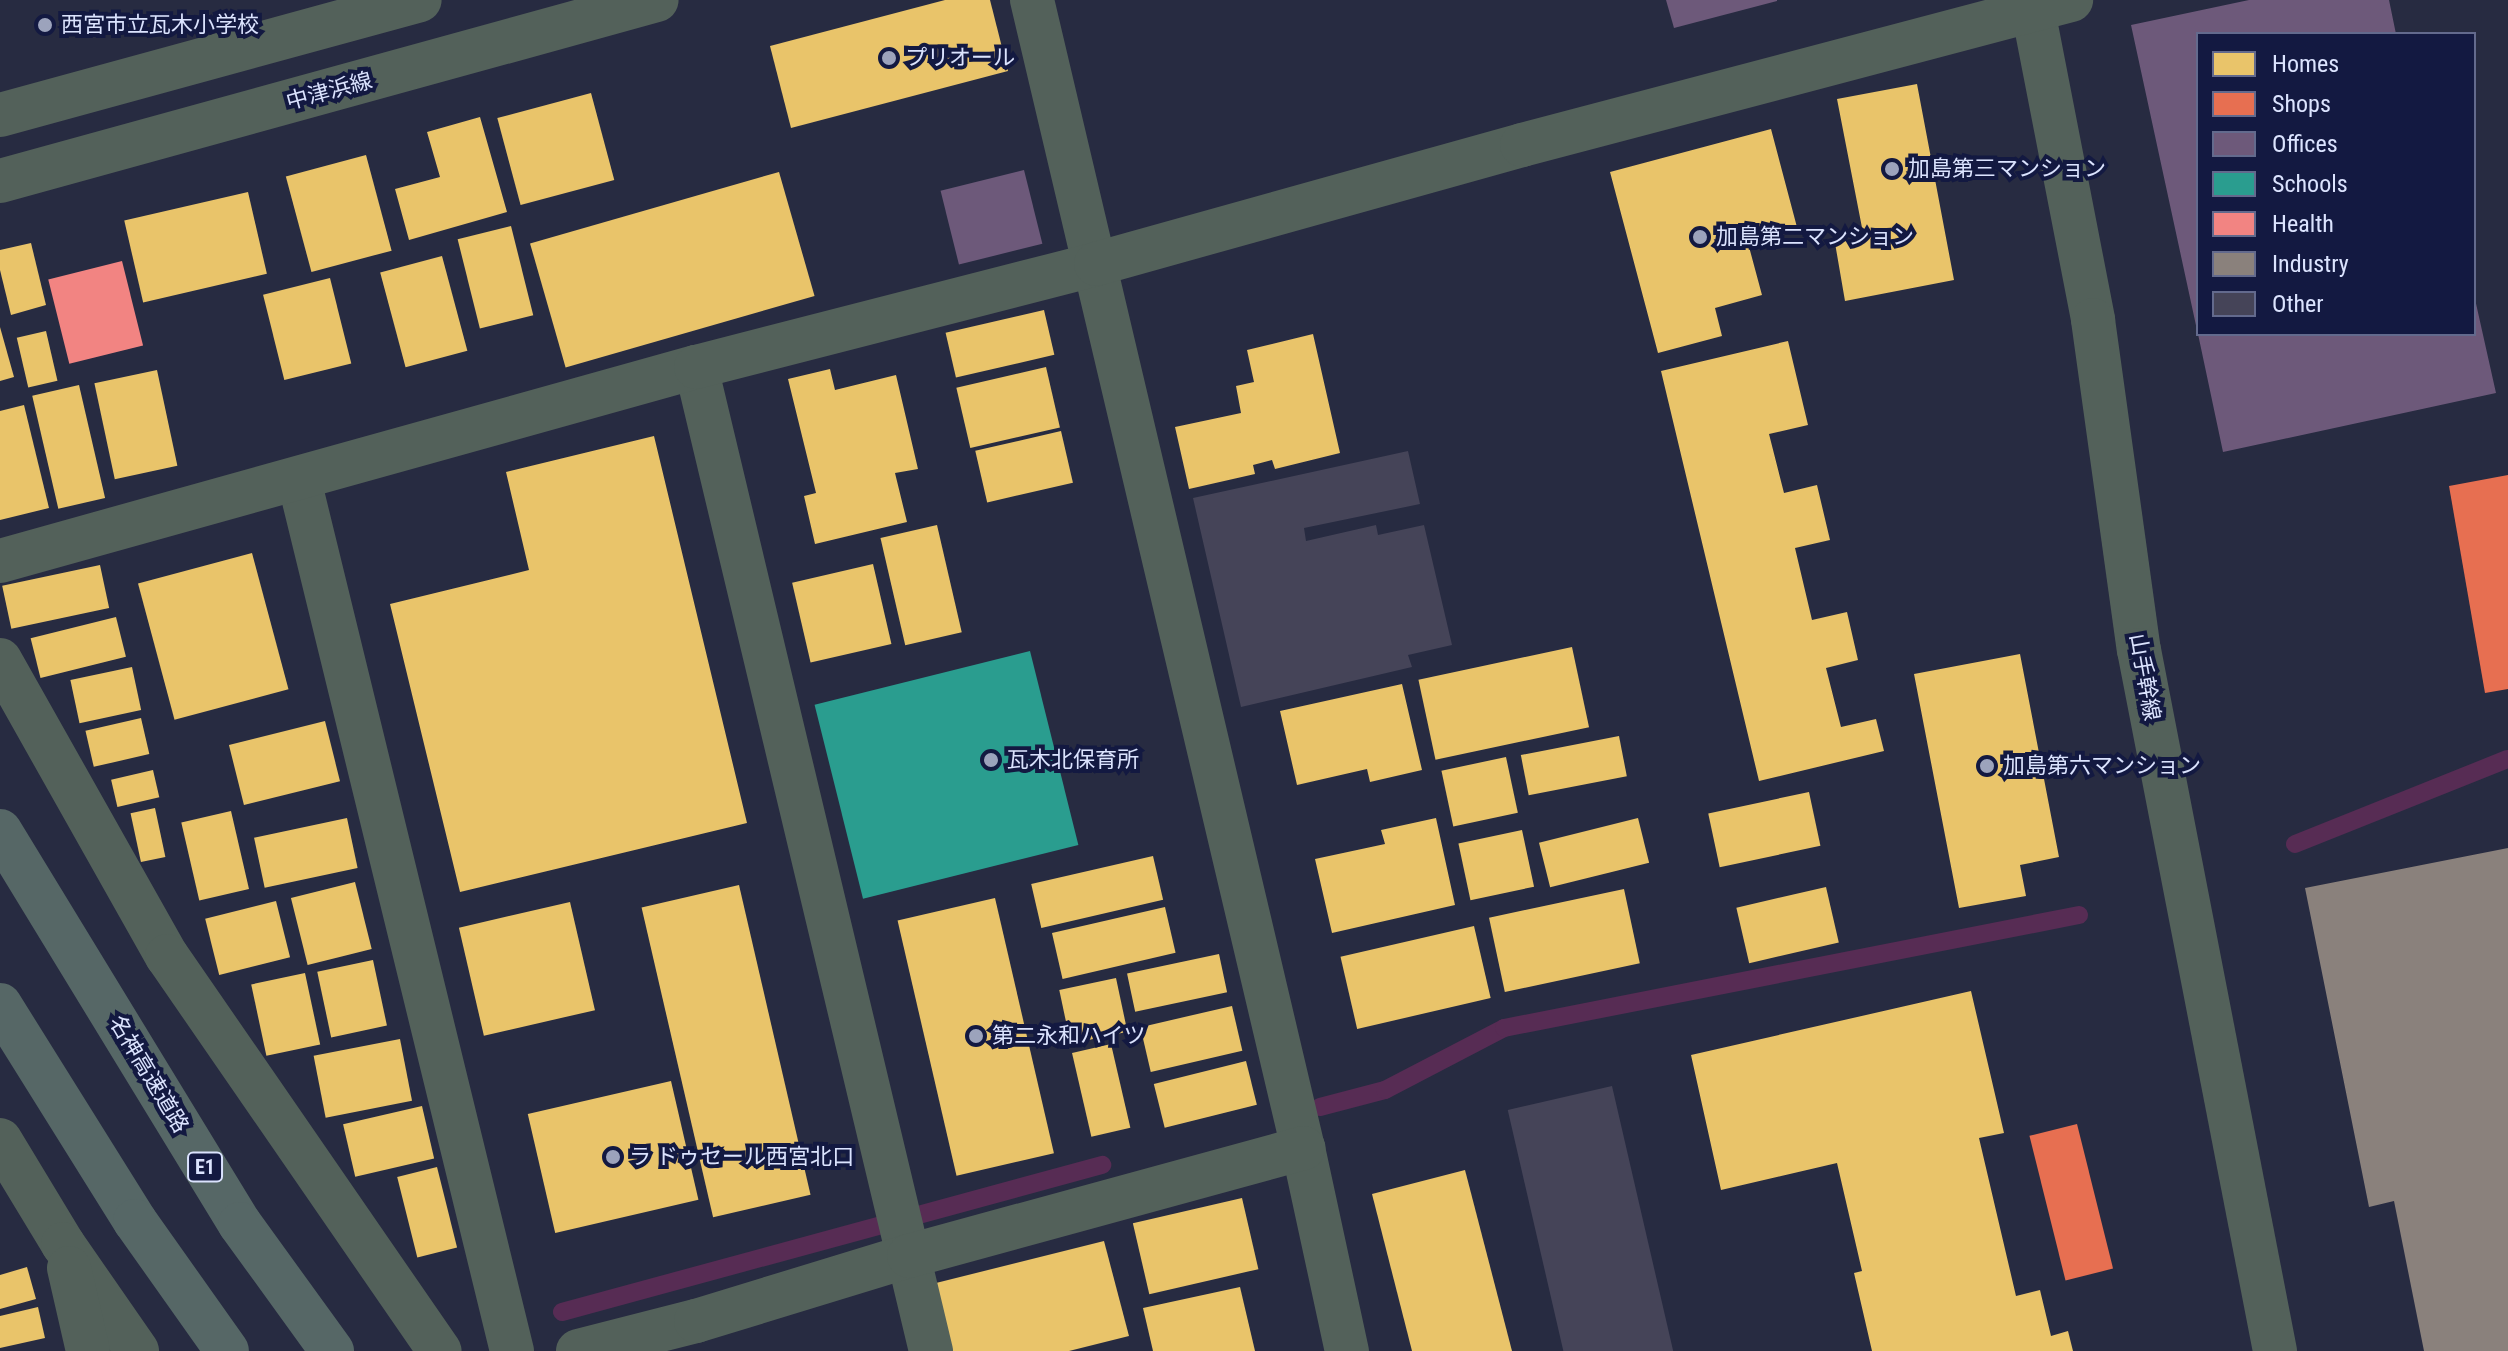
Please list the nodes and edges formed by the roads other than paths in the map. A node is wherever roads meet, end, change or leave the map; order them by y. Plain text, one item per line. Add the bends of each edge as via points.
1 (420, 0) edge
2 (657, 0) edge
3 (1032, 0) edge
4 (2045, 4) edge
5 (0, 115) edge
6 (0, 181) edge
7 (1096, 264) junction
8 (696, 367) junction
9 (299, 480) junction
10 (0, 561) edge
11 (0, 660) edge
12 (0, 831) edge
13 (0, 1005) edge
14 (0, 1140) edge
15 (1303, 1148) junction
16 (904, 1232) junction
17 (63, 1244) junction
18 (88, 1351) edge
19 (137, 1351) edge
20 (227, 1351) edge
21 (332, 1351) edge
22 (439, 1351) edge
23 (512, 1351) edge
24 (578, 1351) edge
25 (931, 1351) edge
26 (1347, 1351) edge
27 (2275, 1351) edge

1 - 5 street
2 - 6 street, 中津浜線
3 - 7 street
4 - 7 street
4 - 27 street, 山手幹線 via 2139,650
7 - 8 street
7 - 15 street
8 - 9 street
8 - 16 street
9 - 10 street
9 - 23 street
11 - 22 street via 167,956
12 - 21 highway, 名神高速道路 / E1 via 240,1224
13 - 20 highway via 135,1221
14 - 17 street
15 - 16 street
15 - 26 street
16 - 24 street via 696,1321
16 - 25 street
17 - 18 street
17 - 19 street

